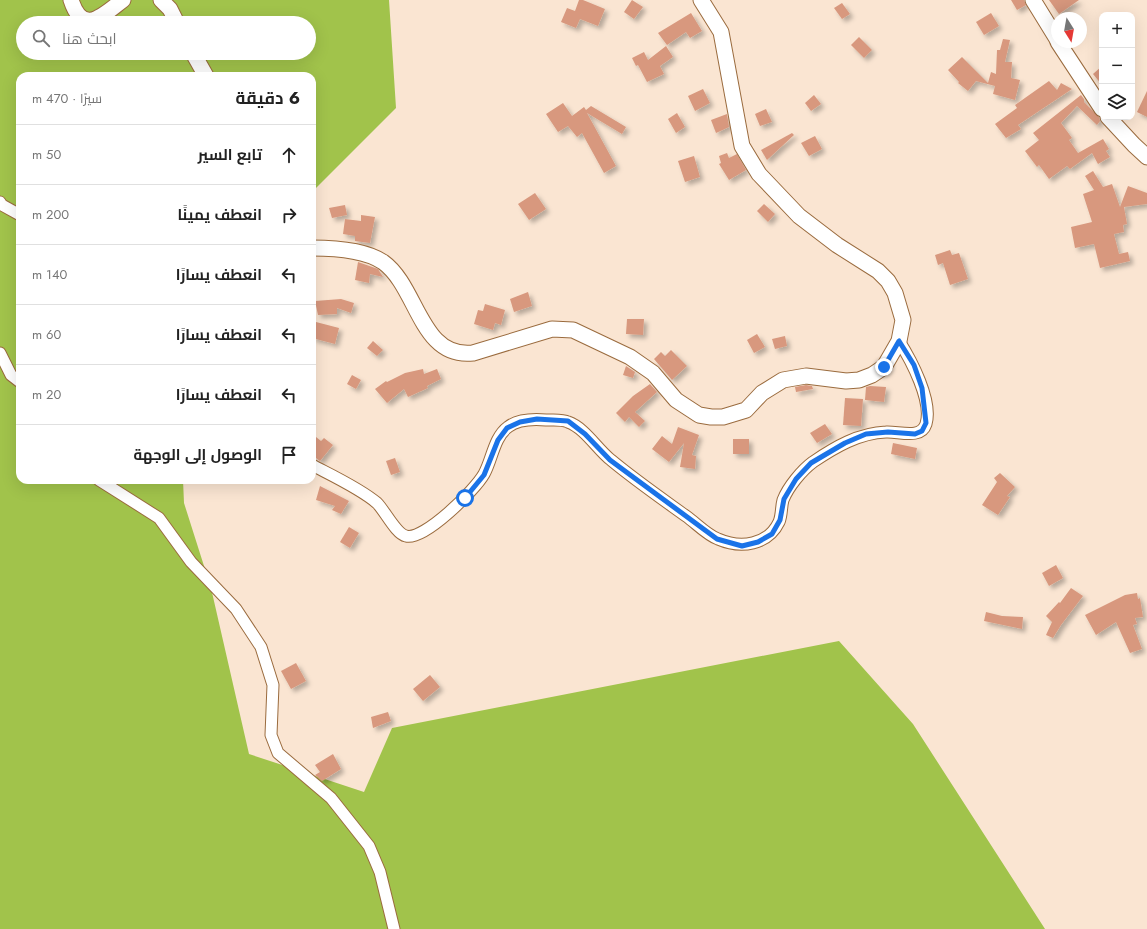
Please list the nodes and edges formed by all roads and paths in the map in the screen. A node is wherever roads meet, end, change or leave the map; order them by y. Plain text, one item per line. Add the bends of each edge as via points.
1 (71, 0) edge
2 (123, 0) edge
3 (161, 0) edge
4 (701, 0) edge
5 (1033, 0) edge
6 (78, 16) edge
7 (102, 16) edge
8 (174, 16) edge
9 (1051, 30) edge
10 (1063, 48) edge
11 (197, 60) edge
12 (204, 72) edge
13 (1099, 104) edge
14 (1111, 120) edge
15 (1147, 157) edge
16 (0, 202) edge
17 (16, 214) edge
18 (316, 248) edge
19 (899, 341) junction
20 (0, 353) edge
21 (16, 379) edge
22 (316, 467) edge
23 (105, 484) edge
24 (394, 929) edge

1 - 6 main road
2 - 7 main road
3 - 8 main road
4 - 19 main road via 721,32 742,146 759,174 799,216 837,245 878,270 888,281 895,293 903,320
5 - 9 main road
10 - 13 main road
11 - 12 main road
14 - 15 main road
16 - 17 street
18 - 19 main road via 356,252 382,261 396,273 431,335 449,351 473,354 552,329 573,330 630,357 653,373 676,400 699,415 711,417 746,410 762,393 783,380 806,376 846,381 860,380 884,367
19 - 22 street via 914,365 922,388 926,423 922,431 915,434 866,434 811,463 796,479 784,499 780,520 772,534 758,542 742,546 717,539 610,460 585,434 568,421 537,419 520,422 507,428 498,440 484,475 465,498 415,536 406,536 399,532 375,502
20 - 21 street
23 - 24 street via 159,518 191,562 236,609 261,647 273,685 271,735 278,753 331,798 369,846 380,872

